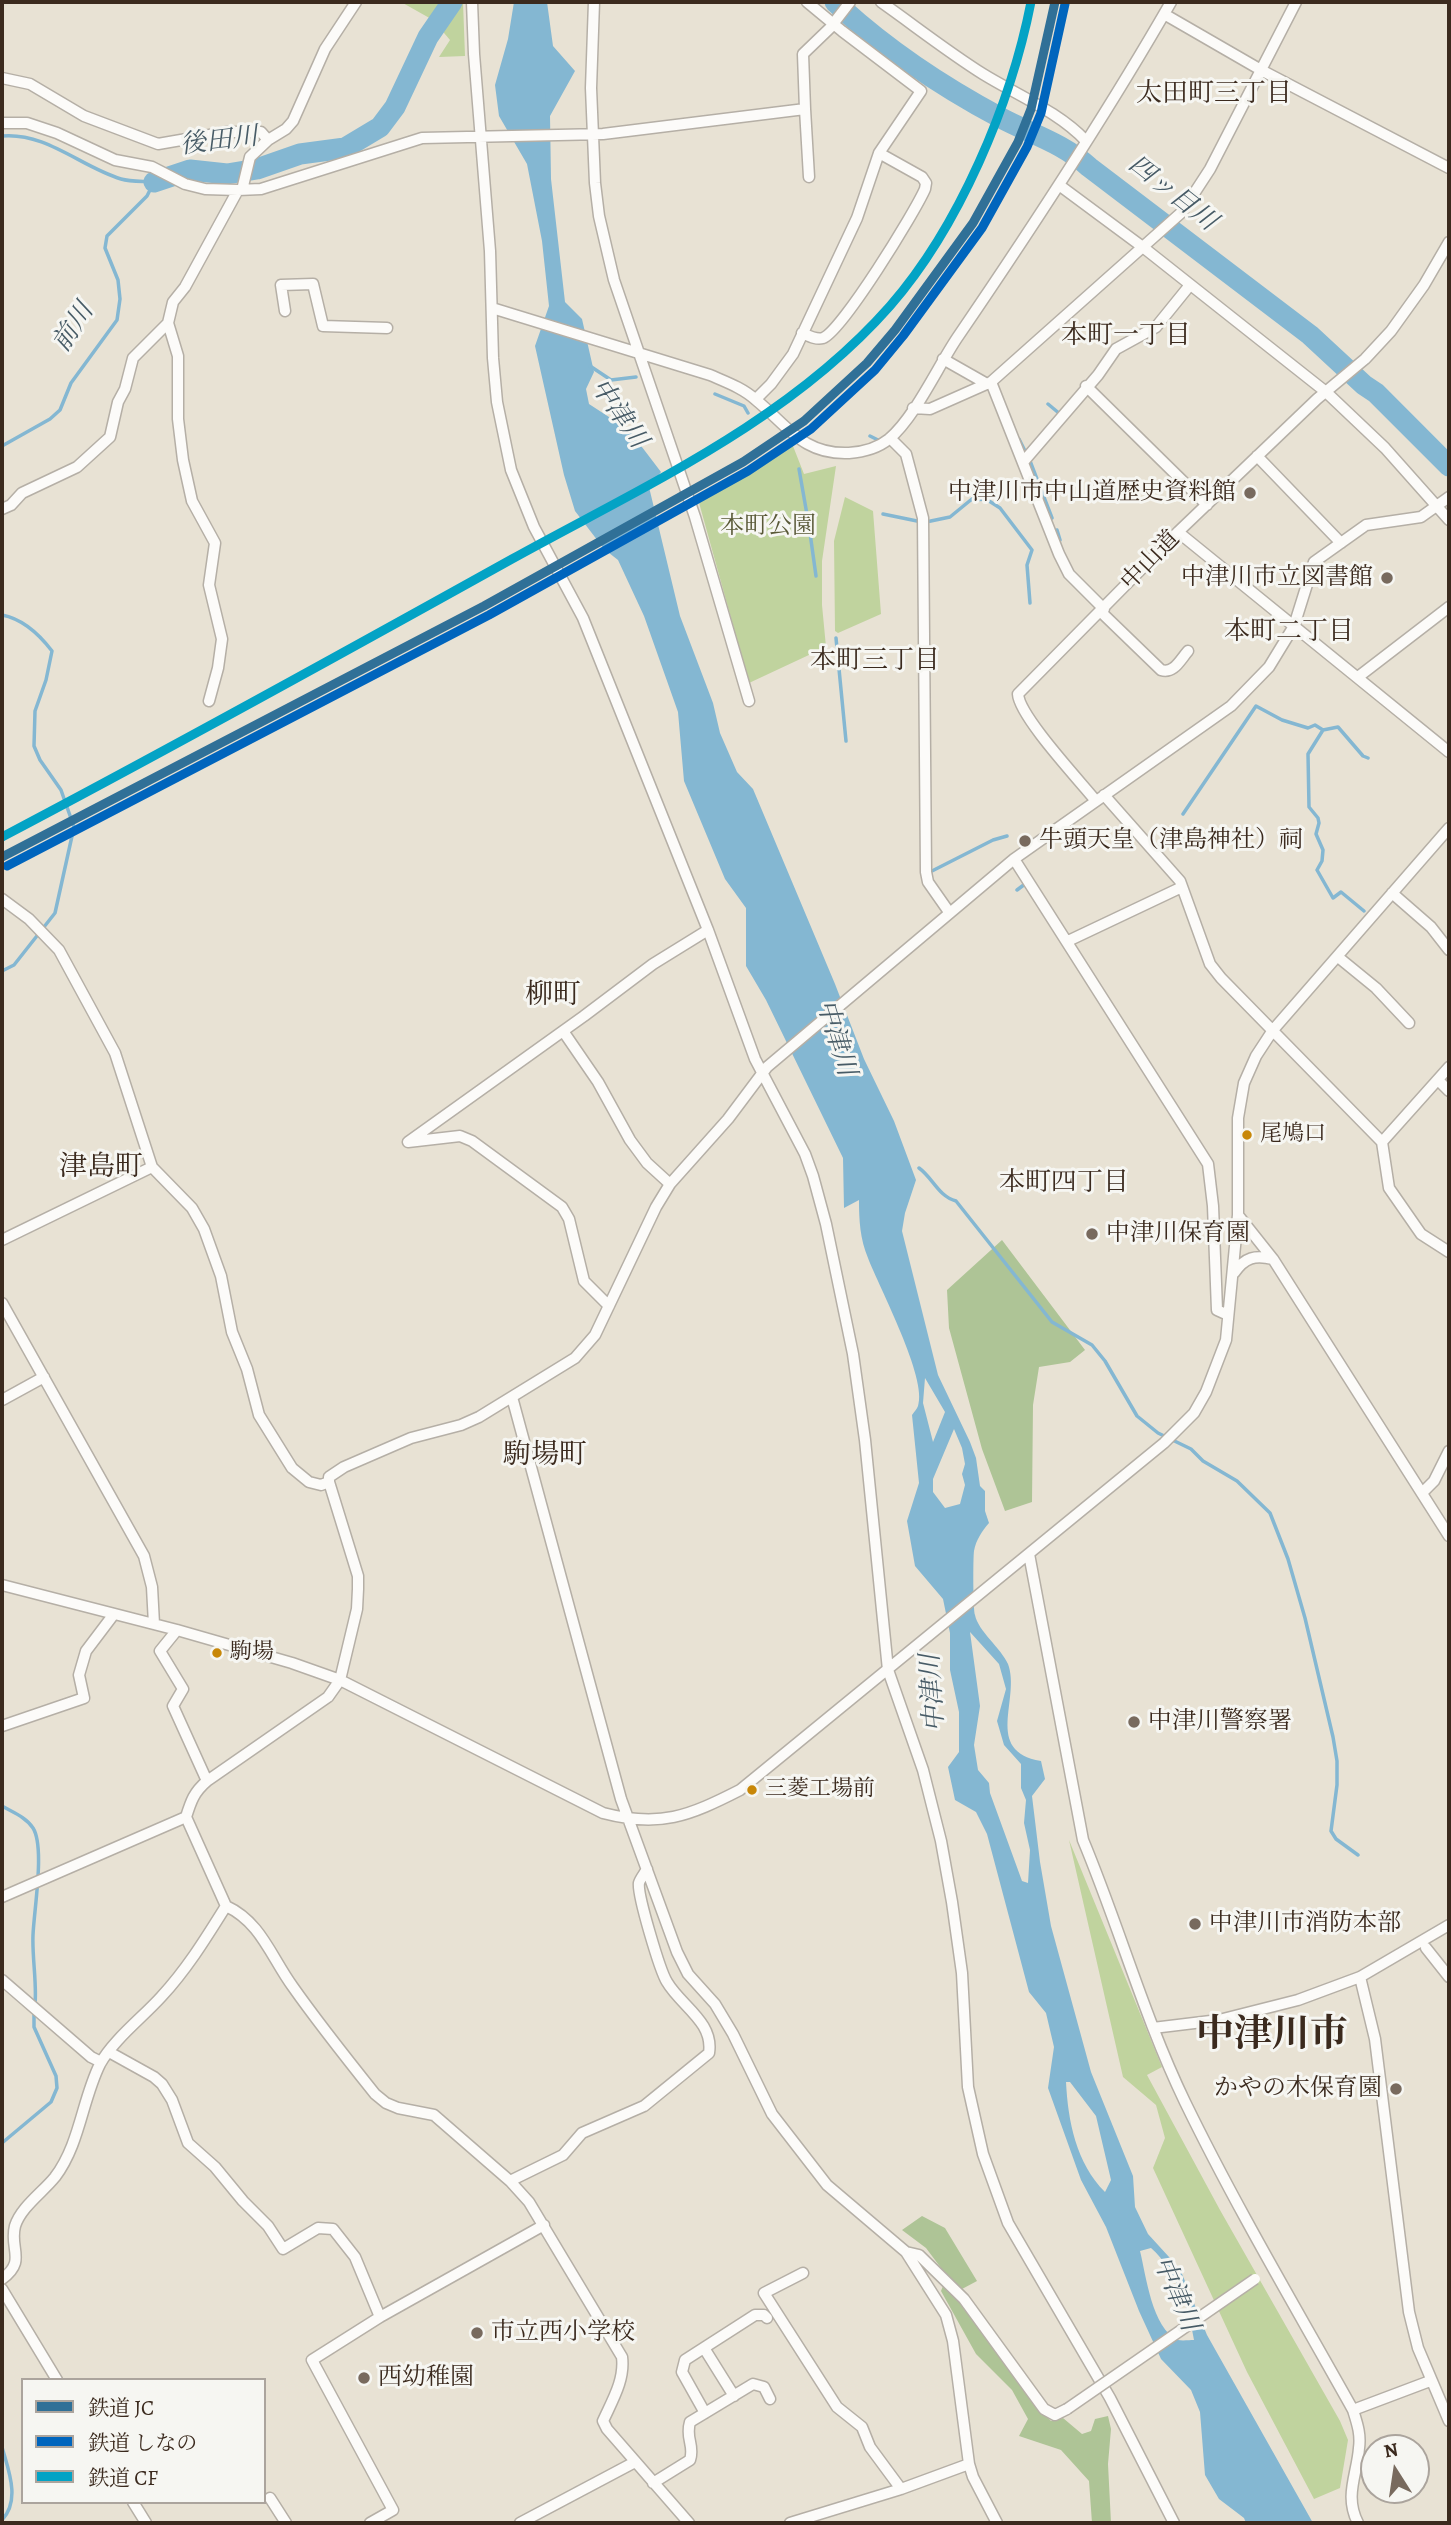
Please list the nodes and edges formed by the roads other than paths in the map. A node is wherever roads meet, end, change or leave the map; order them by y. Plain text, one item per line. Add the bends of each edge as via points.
1 (356, 2) edge
2 (472, 2) edge
3 (594, 2) edge
4 (807, 2) edge
5 (850, 2) edge
6 (881, 2) edge
7 (1171, 2) edge
8 (1296, 2) edge
9 (1164, 14) junction
10 (836, 20) junction
11 (1261, 69) junction
12 (2, 78) edge
13 (805, 109) junction
14 (2, 122) edge
15 (589, 135) junction
16 (486, 136) junction
17 (268, 140) junction
18 (1085, 143) junction
19 (879, 153) junction
20 (1449, 168) edge
21 (809, 177) dead end
22 (1059, 185) junction
23 (242, 187) junction
24 (1449, 242) edge
25 (1144, 248) junction
26 (1190, 285) junction
27 (492, 308) junction
28 (285, 311) dead end
29 (168, 323) junction
30 (387, 328) dead end
31 (802, 333) junction
32 (639, 354) junction
33 (943, 359) junction
34 (989, 383) junction
35 (1086, 386) junction
36 (1326, 392) junction
37 (756, 399) junction
38 (913, 408) junction
39 (890, 438) junction
40 (1257, 456) junction
41 (1024, 461) junction
42 (1449, 497) edge
43 (1208, 505) junction
44 (1438, 507) junction
45 (2, 509) edge
46 (1449, 520) edge
47 (1178, 532) junction
48 (1341, 542) junction
49 (1449, 607) edge
50 (1103, 610) junction
51 (1294, 626) junction
52 (1188, 651) dead end
53 (1358, 677) junction
54 (209, 701) dead end
55 (749, 701) dead end
56 (1449, 752) edge
57 (1100, 798) junction
58 (1449, 828) edge
59 (1014, 859) junction
60 (1182, 887) junction
61 (1392, 893) junction
62 (2, 899) edge
63 (949, 912) junction
64 (708, 930) junction
65 (1068, 940) junction
66 (1449, 950) edge
67 (1338, 957) junction
68 (1409, 1023) dead end
69 (1273, 1030) junction
70 (563, 1031) junction
71 (1449, 1067) edge
72 (765, 1070) junction
73 (1439, 1081) junction
74 (1449, 1091) edge
75 (1382, 1142) junction
76 (152, 1167) junction
77 (670, 1184) junction
78 (1238, 1215) junction
79 (2, 1240) edge
80 (1449, 1252) edge
81 (1273, 1259) junction
82 (1234, 1273) junction
83 (2, 1303) edge
84 (608, 1306) junction
85 (1228, 1315) junction
86 (44, 1377) junction
87 (512, 1397) junction
88 (2, 1401) edge
89 (1449, 1451) edge
90 (329, 1482) junction
91 (1422, 1493) junction
92 (1449, 1536) edge
93 (1029, 1554) junction
94 (2, 1585) edge
95 (114, 1614) junction
96 (154, 1624) junction
97 (177, 1630) junction
98 (888, 1670) junction
99 (340, 1680) junction
100 (2, 1726) edge
101 (207, 1781) junction
102 (186, 1817) junction
103 (629, 1820) junction
104 (648, 1869) junction
105 (2, 1897) edge
106 (226, 1906) junction
107 (1449, 1925) edge
108 (1426, 1948) dead end
109 (1360, 1977) junction
110 (1449, 1977) edge
111 (2, 1980) edge
112 (1153, 2028) junction
113 (109, 2052) junction
114 (101, 2062) junction
115 (510, 2181) junction
116 (544, 2225) junction
117 (906, 2252) junction
118 (1272, 2266) junction
119 (803, 2273) dead end
120 (2, 2279) edge
121 (4, 2297) edge
122 (380, 2317) junction
123 (767, 2318) dead end
124 (704, 2348) junction
125 (56, 2378) edge
126 (1430, 2381) junction
127 (734, 2396) junction
128 (770, 2399) dead end
129 (1353, 2410) junction
130 (705, 2413) junction
131 (1449, 2421) edge
132 (635, 2462) junction
133 (969, 2464) junction
134 (653, 2483) junction
135 (901, 2489) junction
136 (270, 2498) dead end
137 (134, 2504) edge
138 (146, 2523) edge
139 (286, 2523) edge
140 (370, 2523) edge
141 (520, 2523) edge
142 (689, 2523) edge
143 (790, 2523) edge
144 (997, 2523) edge
145 (1174, 2523) edge
146 (1358, 2523) edge

1 - 17 street via 325,49 293,121
2 - 16 street
3 - 15 street
4 - 10 street
5 - 10 street
6 - 18 street via 981,73 1074,128
7 - 9 street
8 - 11 street
9 - 11 street
9 - 18 street
10 - 13 street via 803,54
10 - 19 street via 921,91
11 - 20 street
11 - 25 street via 1210,169 1177,217
12 - 17 street via 30,84 84,116 158,144 227,132 261,132
13 - 15 street
13 - 21 street
14 - 23 street via 27,123 57,133 115,160 152,167 185,184 205,189
15 - 16 street
15 - 32 street via 599,216
16 - 23 street via 422,138 261,189
16 - 27 street
17 - 23 street via 250,157
18 - 22 street
19 - 31 street via 857,218
19 - 31 street via 922,177 925,189 879,268 841,320 820,339
22 - 25 street
22 - 33 street
23 - 29 street via 173,302
24 - 36 street, 中山道 via 1391,331
25 - 26 street
25 - 34 street
26 - 35 street via 1156,327 1116,349
26 - 36 street
27 - 32 street
27 - 64 street via 497,402 516,484 583,618
28 - 30 street via 281,285 313,284 323,326
29 - 45 street via 133,358 110,437 77,467 22,493
29 - 54 street via 178,356 183,460 192,500 215,543 209,585 222,639
31 - 37 street via 781,372
32 - 37 street via 710,375
32 - 55 street via 695,517
33 - 34 street
33 - 38 street
34 - 38 street via 930,409
34 - 41 street
35 - 41 street
35 - 43 street
36 - 40 street, 中山道
36 - 44 street via 1385,447
37 - 39 street via 814,449 864,451
38 - 39 street
39 - 63 street via 906,454 923,518 926,872
40 - 43 street, 中山道
40 - 48 street
41 - 50 street via 1069,574
42 - 44 street
43 - 47 street, 中山道
44 - 46 street
44 - 48 street via 1421,517 1366,525
47 - 50 street, 中山道
47 - 51 street
48 - 51 street via 1314,562
49 - 53 street
50 - 52 street via 1161,670 1173,669
50 - 57 street, 中山道 via 1018,694 1039,732
51 - 53 street
51 - 57 street via 1269,667 1231,706
53 - 56 street
57 - 59 street
57 - 60 street via 1155,851
58 - 61 street
59 - 63 street
59 - 65 street
60 - 65 street
60 - 69 street via 1210,964
61 - 66 street via 1431,927
61 - 67 street
62 - 76 street via 59,950 116,1053
63 - 72 street
64 - 70 street via 653,964
64 - 72 street via 755,1059
65 - 85 street via 1208,1164 1217,1310
67 - 68 street
67 - 69 street
69 - 75 street
69 - 78 street via 1244,1083 1237,1118
70 - 77 street via 630,1140
70 - 84 street via 408,1142 460,1136 472,1140 562,1207 584,1281
71 - 73 street
72 - 77 street
72 - 98 street via 805,1154 827,1224 865,1440
73 - 74 street
73 - 75 street
75 - 80 street via 1389,1188 1421,1234
76 - 79 street
76 - 90 street via 192,1208 204,1228 258,1415 292,1468 309,1482
77 - 84 street
78 - 81 street
78 - 82 street
81 - 82 street via 1250,1257
81 - 91 street
82 - 85 street
83 - 86 street
84 - 87 street via 595,1335 575,1359
85 - 93 street via 1217,1366 1194,1412 1164,1443
86 - 88 street
86 - 96 street via 144,1556 151,1579
87 - 90 street via 461,1425 411,1438 344,1467 329,1477
87 - 103 street
89 - 91 street via 1434,1481
90 - 99 street via 358,1576 357,1609
91 - 92 street
93 - 98 street
93 - 112 street via 1077,1819
94 - 95 street
95 - 96 street
95 - 100 street via 86,1651 79,1675 84,1698
96 - 97 street
97 - 99 street
97 - 101 street via 160,1651 183,1689 173,1706
98 - 103 street via 740,1790 698,1811 653,1821
98 - 145 street via 923,1770 941,1840 962,1973 968,2087 983,2154 1007,2223 1110,2398
99 - 101 street via 328,1697
99 - 103 street via 568,1797
101 - 102 street via 196,1790
102 - 105 street
102 - 106 street
103 - 104 street
104 - 115 street via 639,1883 641,1899 665,1979 705,2025 711,2040 709,2053 644,2106 582,2133 564,2155
104 - 117 street via 688,1974 715,2004 733,2034 772,2114 827,2185
106 - 113 street via 189,1964
106 - 115 street via 253,1924 292,1986 375,2094 386,2103 434,2115
107 - 109 street
108 - 110 street
109 - 112 street via 1298,2000 1219,2020
109 - 126 street via 1375,2039 1409,2312
111 - 114 street
112 - 118 street via 1185,2102
113 - 114 street
113 - 122 street via 162,2084 188,2143 268,2226 283,2249 318,2228 333,2229 355,2257
114 - 120 street via 71,2151 17,2222 15,2267
115 - 116 street
116 - 122 street
116 - 132 street via 622,2357 621,2380 603,2421
117 - 118 street, bridge via 919,2255 964,2299 1044,2410 1055,2415
117 - 133 street via 946,2315
118 - 129 street
119 - 135 street via 764,2293 837,2407 862,2427 870,2447
121 - 125 street
122 - 140 street via 312,2360 393,2510
123 - 124 street via 755,2315
124 - 127 street
124 - 130 street via 685,2360 682,2372
126 - 129 street
126 - 131 street
127 - 128 street via 753,2384 764,2387
127 - 130 street
129 - 146 street via 1360,2442 1351,2486
130 - 134 street via 690,2422 690,2460
132 - 134 street
132 - 141 street
133 - 135 street
133 - 144 street
134 - 142 street
135 - 143 street
136 - 139 street
137 - 138 street

